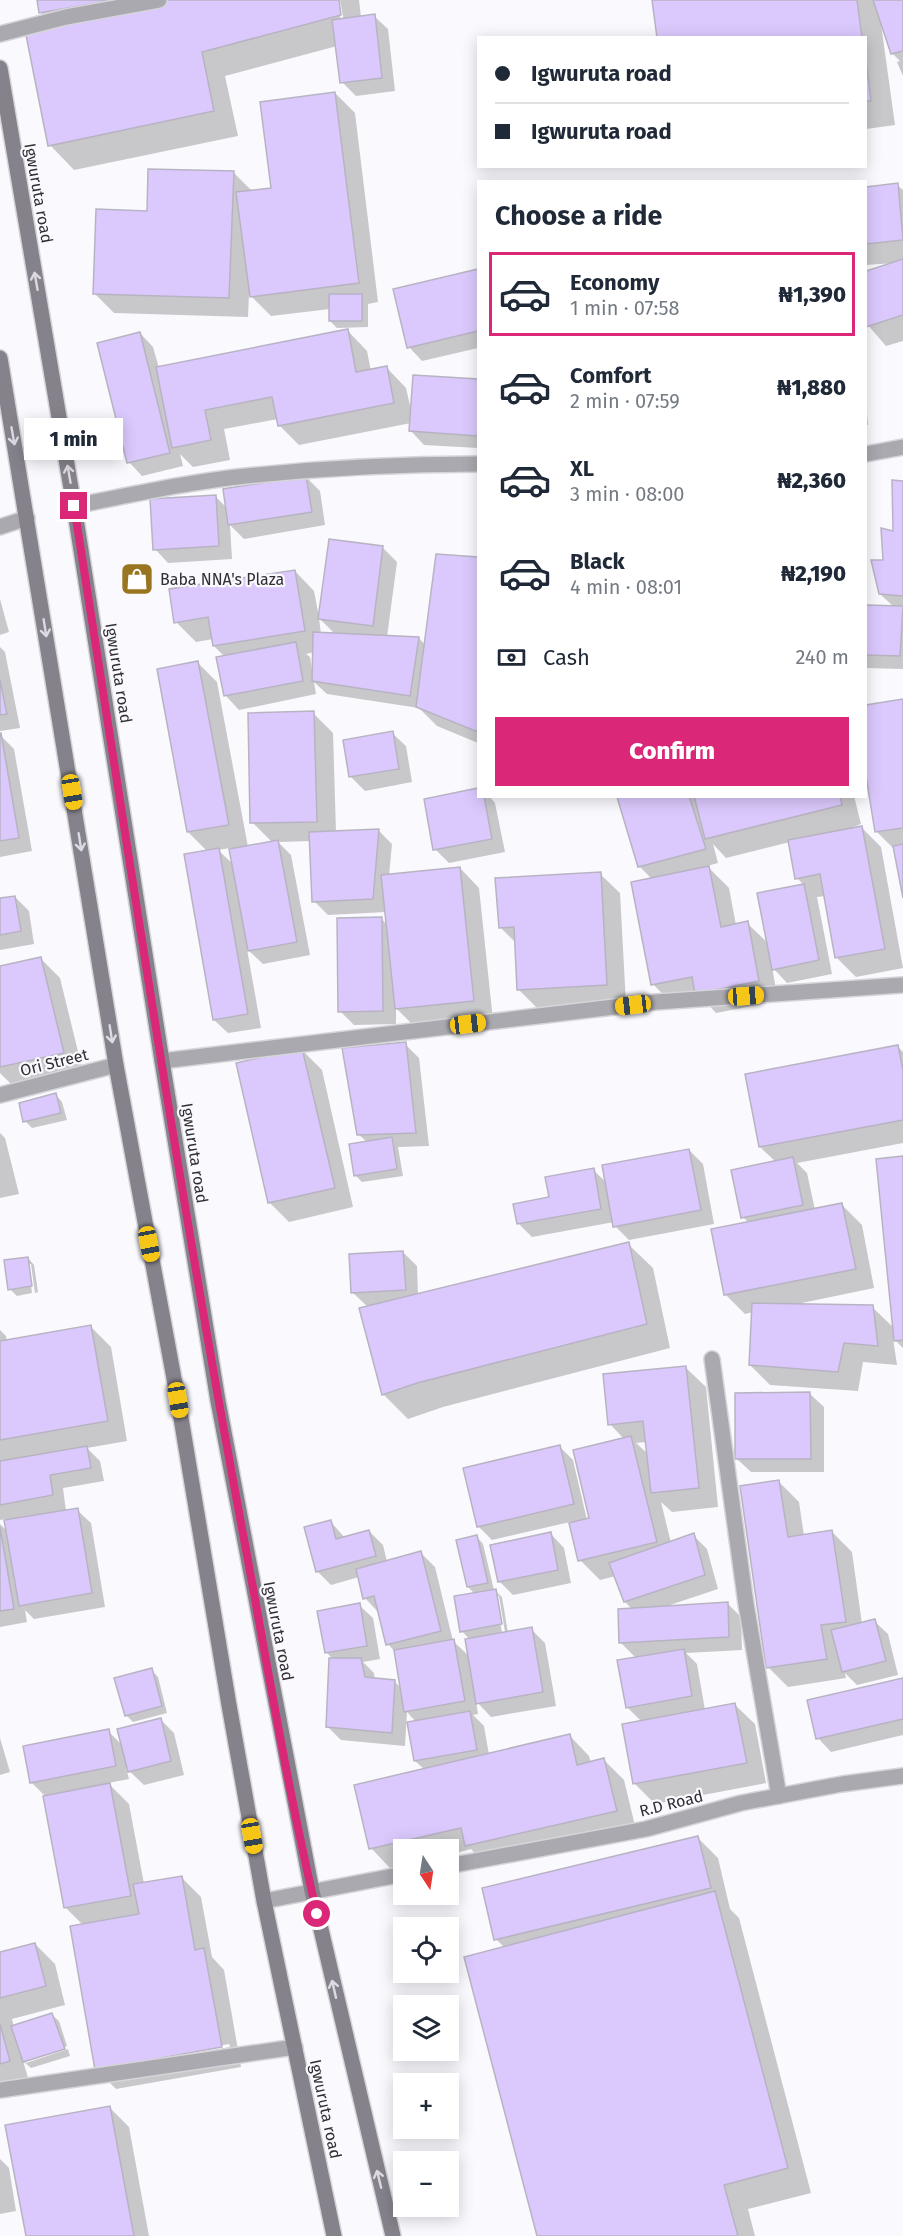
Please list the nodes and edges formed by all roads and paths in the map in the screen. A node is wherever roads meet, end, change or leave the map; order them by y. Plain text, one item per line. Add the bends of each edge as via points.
1 (159, 0) edge
2 (0, 34) edge
3 (0, 69) edge
4 (0, 358) edge
5 (903, 447) edge
6 (867, 454) edge
7 (477, 464) edge
8 (74, 506) junction
9 (27, 518) junction
10 (0, 526) edge
11 (903, 985) edge
12 (162, 1061) junction
13 (116, 1065) junction
14 (0, 1095) edge
15 (712, 1359) dead end
16 (903, 1776) edge
17 (779, 1796) junction
18 (459, 1864) edge
19 (393, 1876) edge
20 (312, 1891) junction
21 (264, 1901) junction
22 (295, 2047) junction
23 (0, 2090) edge
24 (334, 2236) edge
25 (393, 2236) edge

1 - 2 street
8 -> 3 main road, Igwuruta road
4 -> 9 main road, Igwuruta road
5 - 6 street
7 - 8 street via 397,464 245,476
8 - 12 main road, Igwuruta road
9 - 10 street
9 -> 13 main road, Igwuruta road
11 - 12 street via 656,1002
12 - 20 main road, Igwuruta road via 218,1401
13 - 14 street, Ori Street
13 - 21 main road, Igwuruta road
15 - 17 street via 746,1604
16 - 17 street, R.D Road
17 - 18 street, R.D Road via 646,1829
19 - 20 street
20 - 21 street
25 -> 20 main road, Igwuruta road
21 - 22 main road, Igwuruta road
22 - 23 street
22 - 24 main road, Igwuruta road

